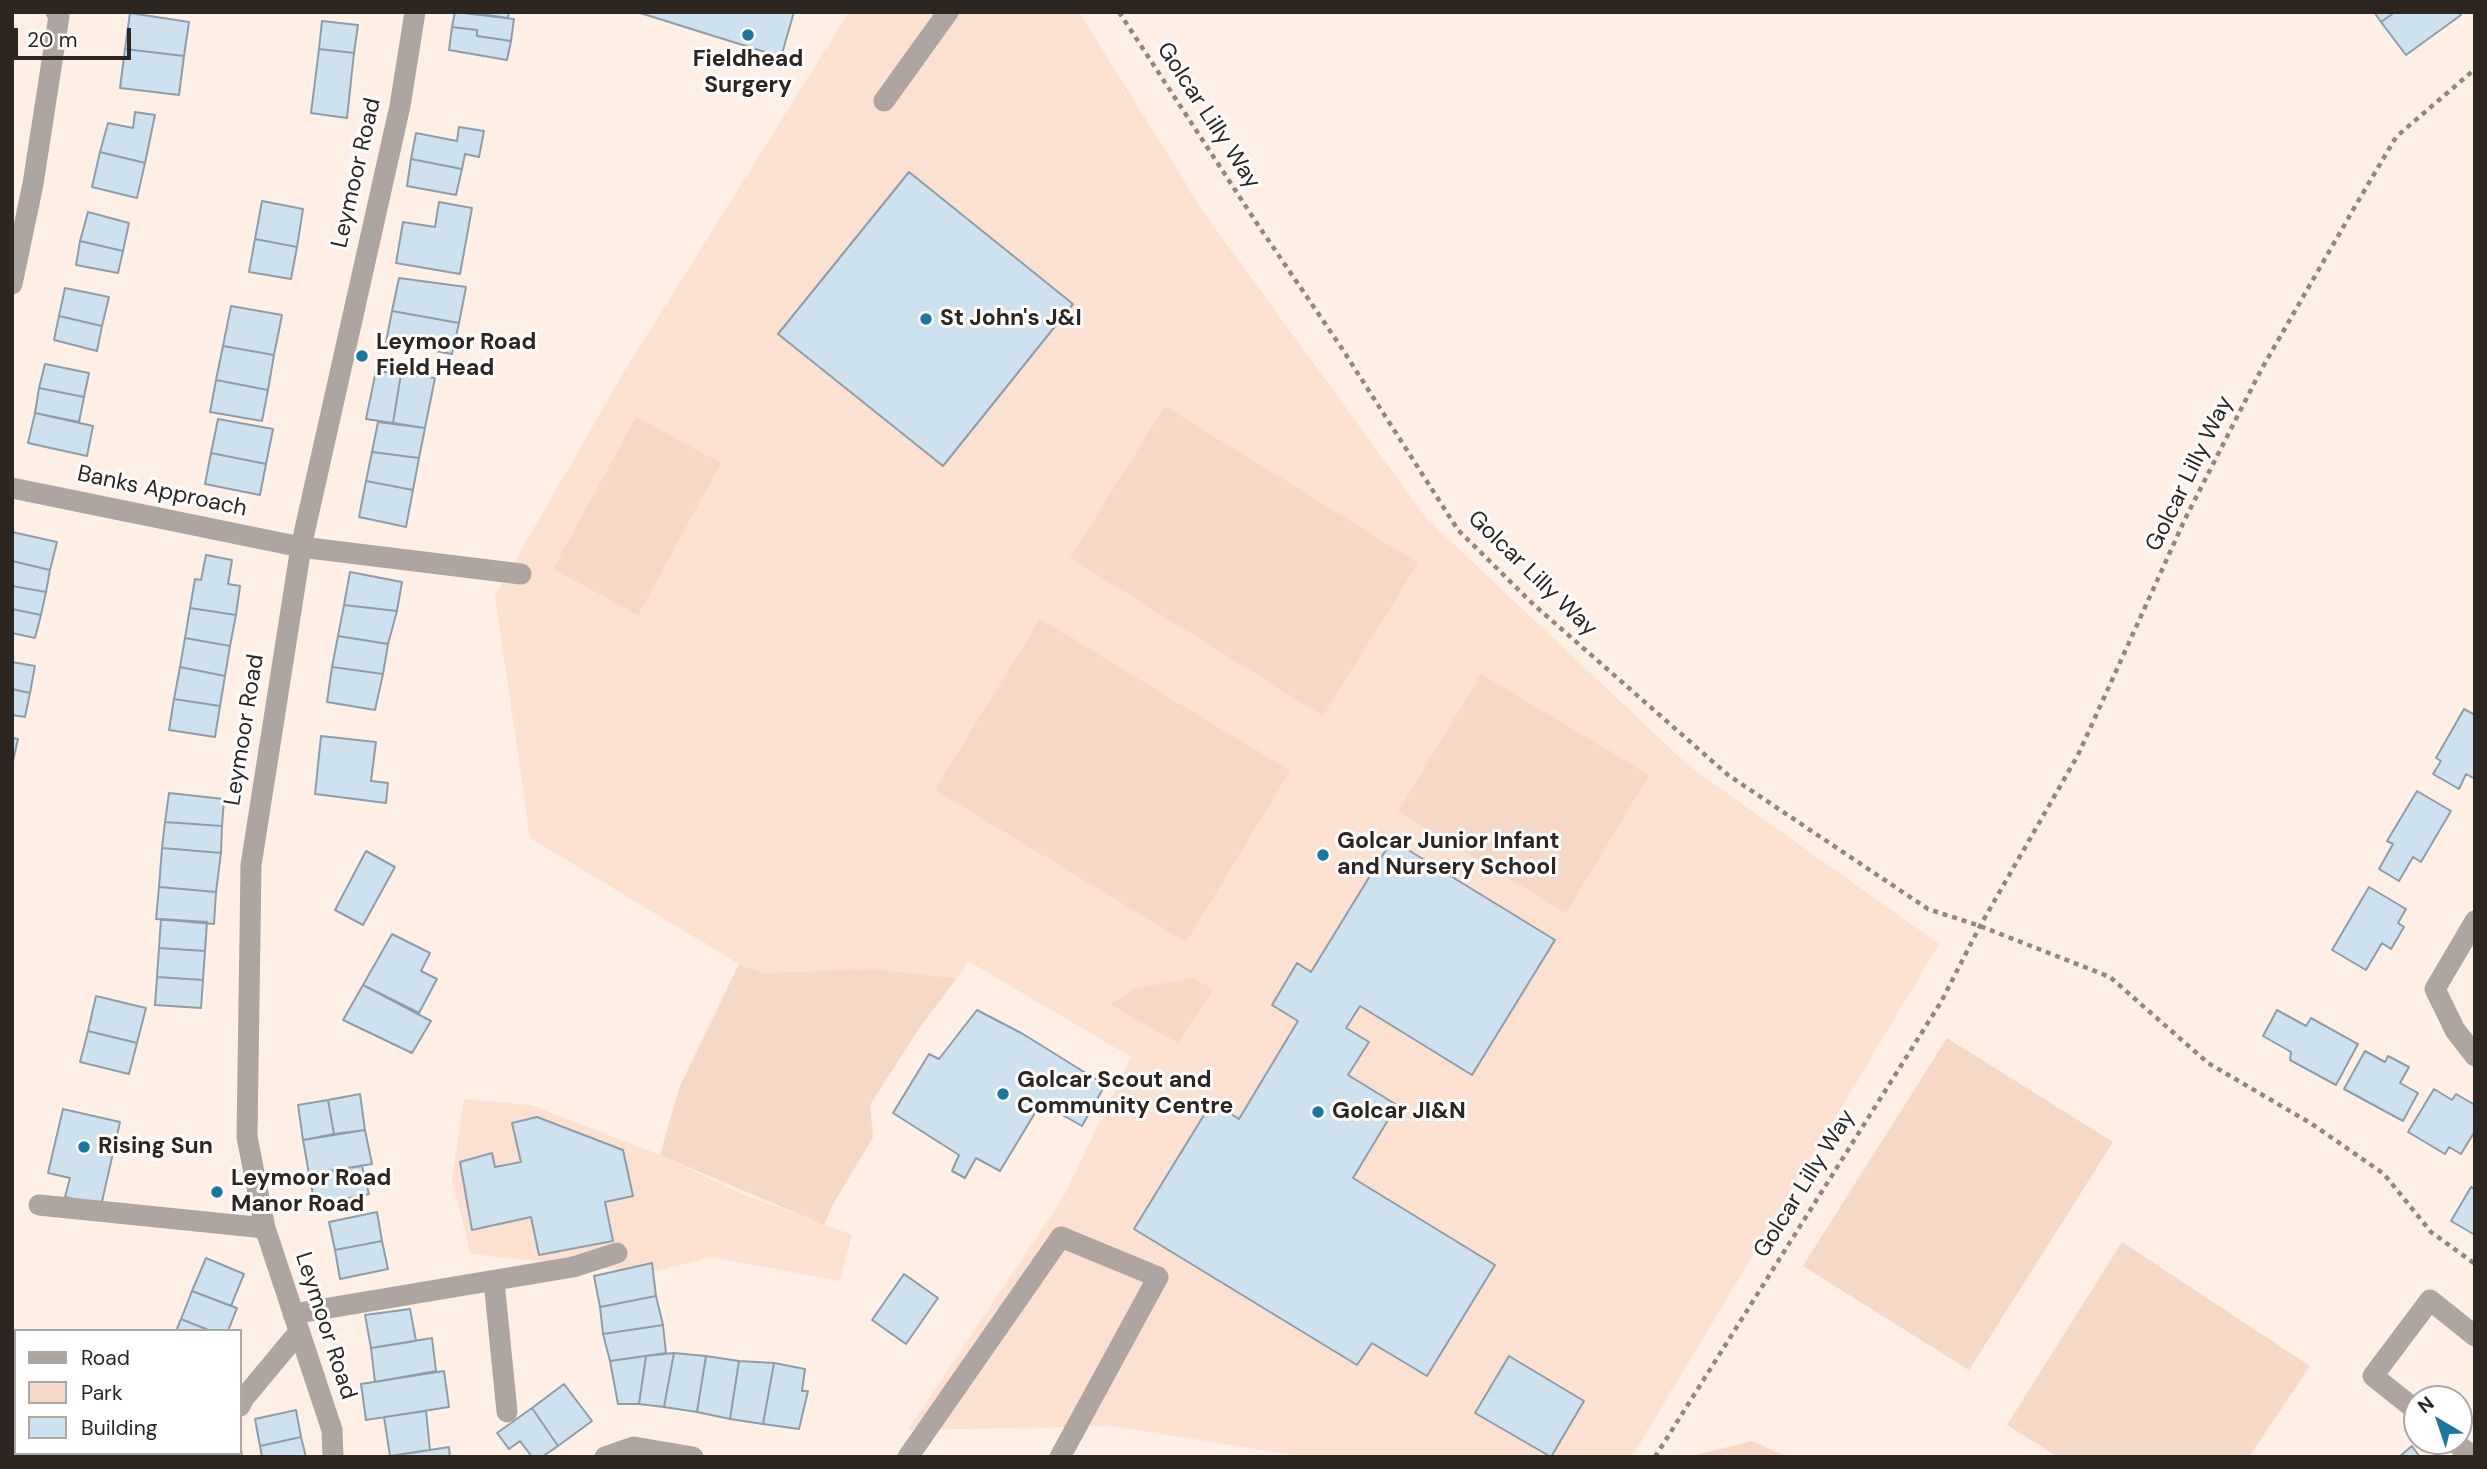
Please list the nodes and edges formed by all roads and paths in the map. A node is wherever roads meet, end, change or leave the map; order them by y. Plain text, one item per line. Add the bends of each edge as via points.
1 (56, 12) edge
2 (415, 12) edge
3 (948, 12) edge
4 (1119, 12) edge
5 (2475, 69) edge
6 (884, 101) dead end
7 (12, 284) edge
8 (12, 488) edge
9 (301, 547) junction
10 (521, 574) dead end
11 (2475, 921) edge
12 (1980, 926) junction
13 (2475, 1056) edge
14 (39, 1205) dead end
15 (265, 1228) junction
16 (617, 1253) dead end
17 (2475, 1264) edge
18 (494, 1281) junction
19 (296, 1323) junction
20 (2475, 1336) edge
21 (2403, 1400) edge
22 (242, 1402) edge
23 (507, 1412) dead end
24 (333, 1457) edge
25 (605, 1457) edge
26 (693, 1457) edge
27 (908, 1457) edge
28 (1060, 1457) edge
29 (1655, 1457) edge

1 - 7 street via 59,16 33,184
2 - 9 street, Leymoor Road via 400,106
3 - 6 street
4 - 12 path, Golcar Lilly Way via 1458,530 1533,604 1728,775 1928,909
5 - 12 path, Golcar Lilly Way via 2396,137 2353,210 2261,370 2185,519 2078,755
8 - 9 street, Banks Approach
9 - 10 street, Banks Approach
9 - 15 street, Leymoor Road via 251,865 247,1137
11 - 13 street via 2435,989 2455,1030
12 - 17 path, Golcar Lilly Way via 2109,977 2208,1063 2312,1124 2384,1174 2431,1232
12 - 29 path, Golcar Lilly Way via 1941,1002
14 - 15 street
15 - 19 street, Leymoor Road
16 - 18 street via 573,1267
18 - 19 street
18 - 23 street
19 - 22 street
19 - 24 street, Leymoor Road via 332,1430
20 - 21 street via 2430,1300 2373,1376
25 - 26 street via 634,1447
27 - 28 street via 1061,1237 1158,1276

